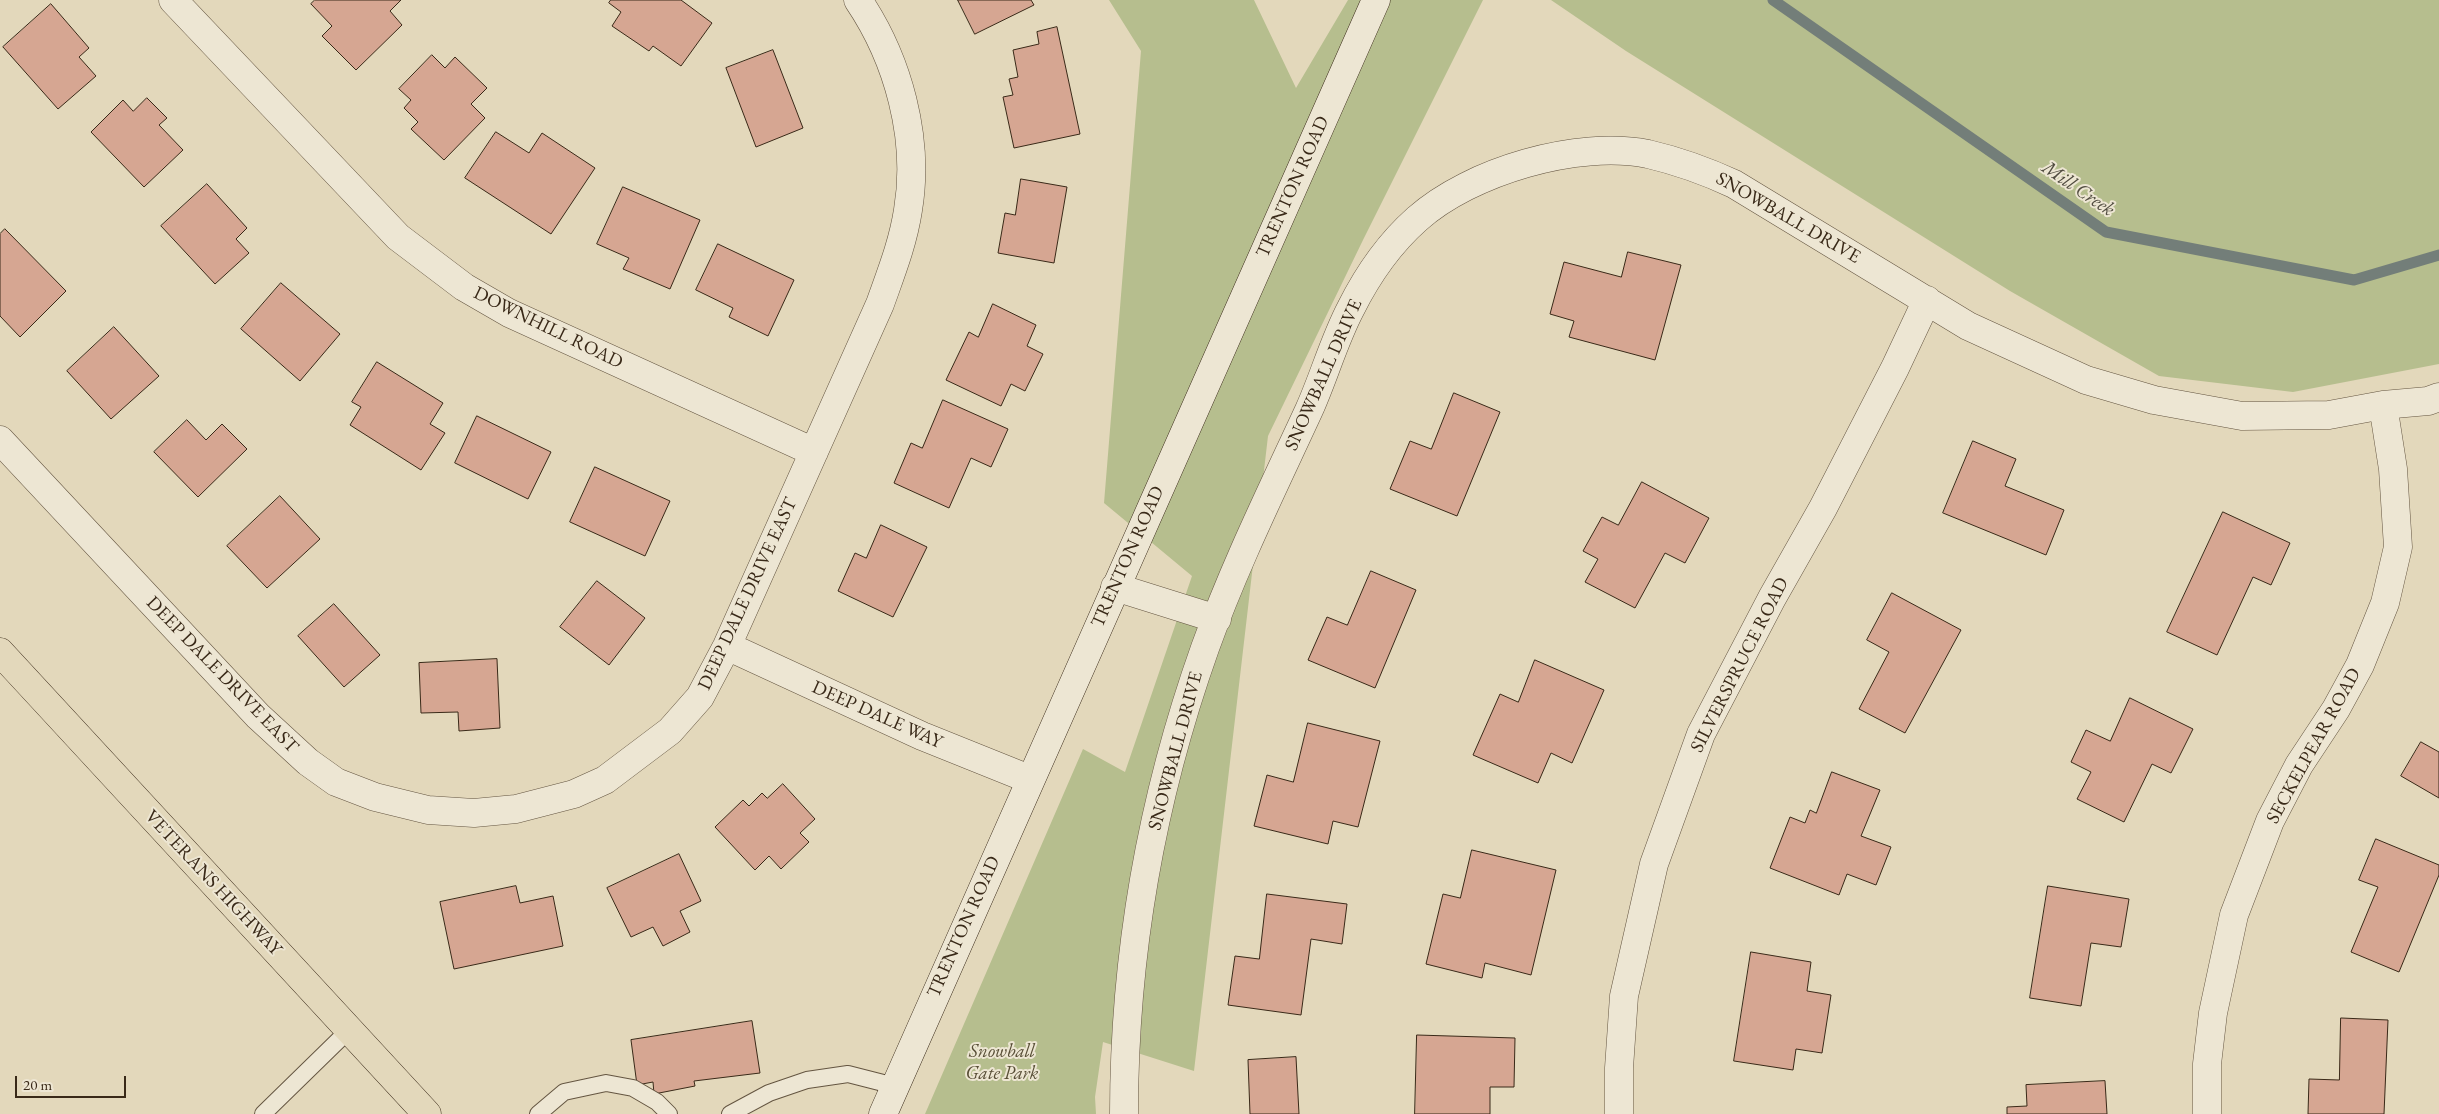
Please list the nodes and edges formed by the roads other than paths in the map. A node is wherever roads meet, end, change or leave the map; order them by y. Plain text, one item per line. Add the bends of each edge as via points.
1 (173, 0) edge
2 (858, 0) edge
3 (1376, 0) edge
4 (1928, 300) junction
5 (2439, 397) edge
6 (2382, 406) junction
7 (0, 440) edge
8 (814, 452) junction
9 (1114, 587) junction
10 (1217, 619) junction
11 (727, 646) junction
12 (0, 652) edge
13 (1029, 779) junction
14 (349, 1030) junction
15 (895, 1086) junction
16 (263, 1114) edge
17 (427, 1114) edge
18 (538, 1114) edge
19 (668, 1114) edge
20 (730, 1114) edge
21 (882, 1114) edge
22 (1124, 1114) edge
23 (1619, 1114) edge
24 (2207, 1114) edge

1 - 8 street, DOWNHILL ROAD via 398,237 464,286 509,313
2 - 8 street, DEEP DALE DRIVE EAST via 886,51 904,104 911,162 908,208 900,250 880,304
3 - 9 street, TRENTON ROAD
4 - 6 street, SNOWBALL DRIVE via 1968,326 2086,380 2154,400 2242,416 2329,415
4 - 10 street, SNOWBALL DRIVE via 1734,184 1705,170 1646,154 1593,150 1565,154 1503,171 1462,189 1417,219 1383,257 1351,308
4 - 23 street, SILVERSPRUCE ROAD via 1828,499 1701,734 1654,864 1624,996 1618,1068
5 - 6 street, SNOWBALL DRIVE
6 - 24 street, SECKELPEAR ROAD via 2392,469 2398,547 2385,603 2360,666 2299,765 2270,821 2234,915 2212,1013
7 - 11 street, DEEP DALE DRIVE EAST via 258,716 308,762 336,782 375,797 428,810 474,813 516,809 574,794 605,780 670,731 700,697
8 - 11 street, DEEP DALE DRIVE EAST
9 - 10 street
9 - 13 street, TRENTON ROAD
10 - 22 street, SNOWBALL DRIVE via 1187,702 1155,823 1137,927 1124,1048
11 - 13 street, DEEP DALE WAY via 922,736
12 - 14 main road, VETERANS HIGHWAY
13 - 15 street, TRENTON ROAD
14 - 16 lane
14 - 17 main road, VETERANS HIGHWAY
15 - 20 lane via 848,1074 807,1080 769,1093
15 - 21 street, TRENTON ROAD
18 - 19 lane via 564,1092 606,1083 633,1088 657,1102

